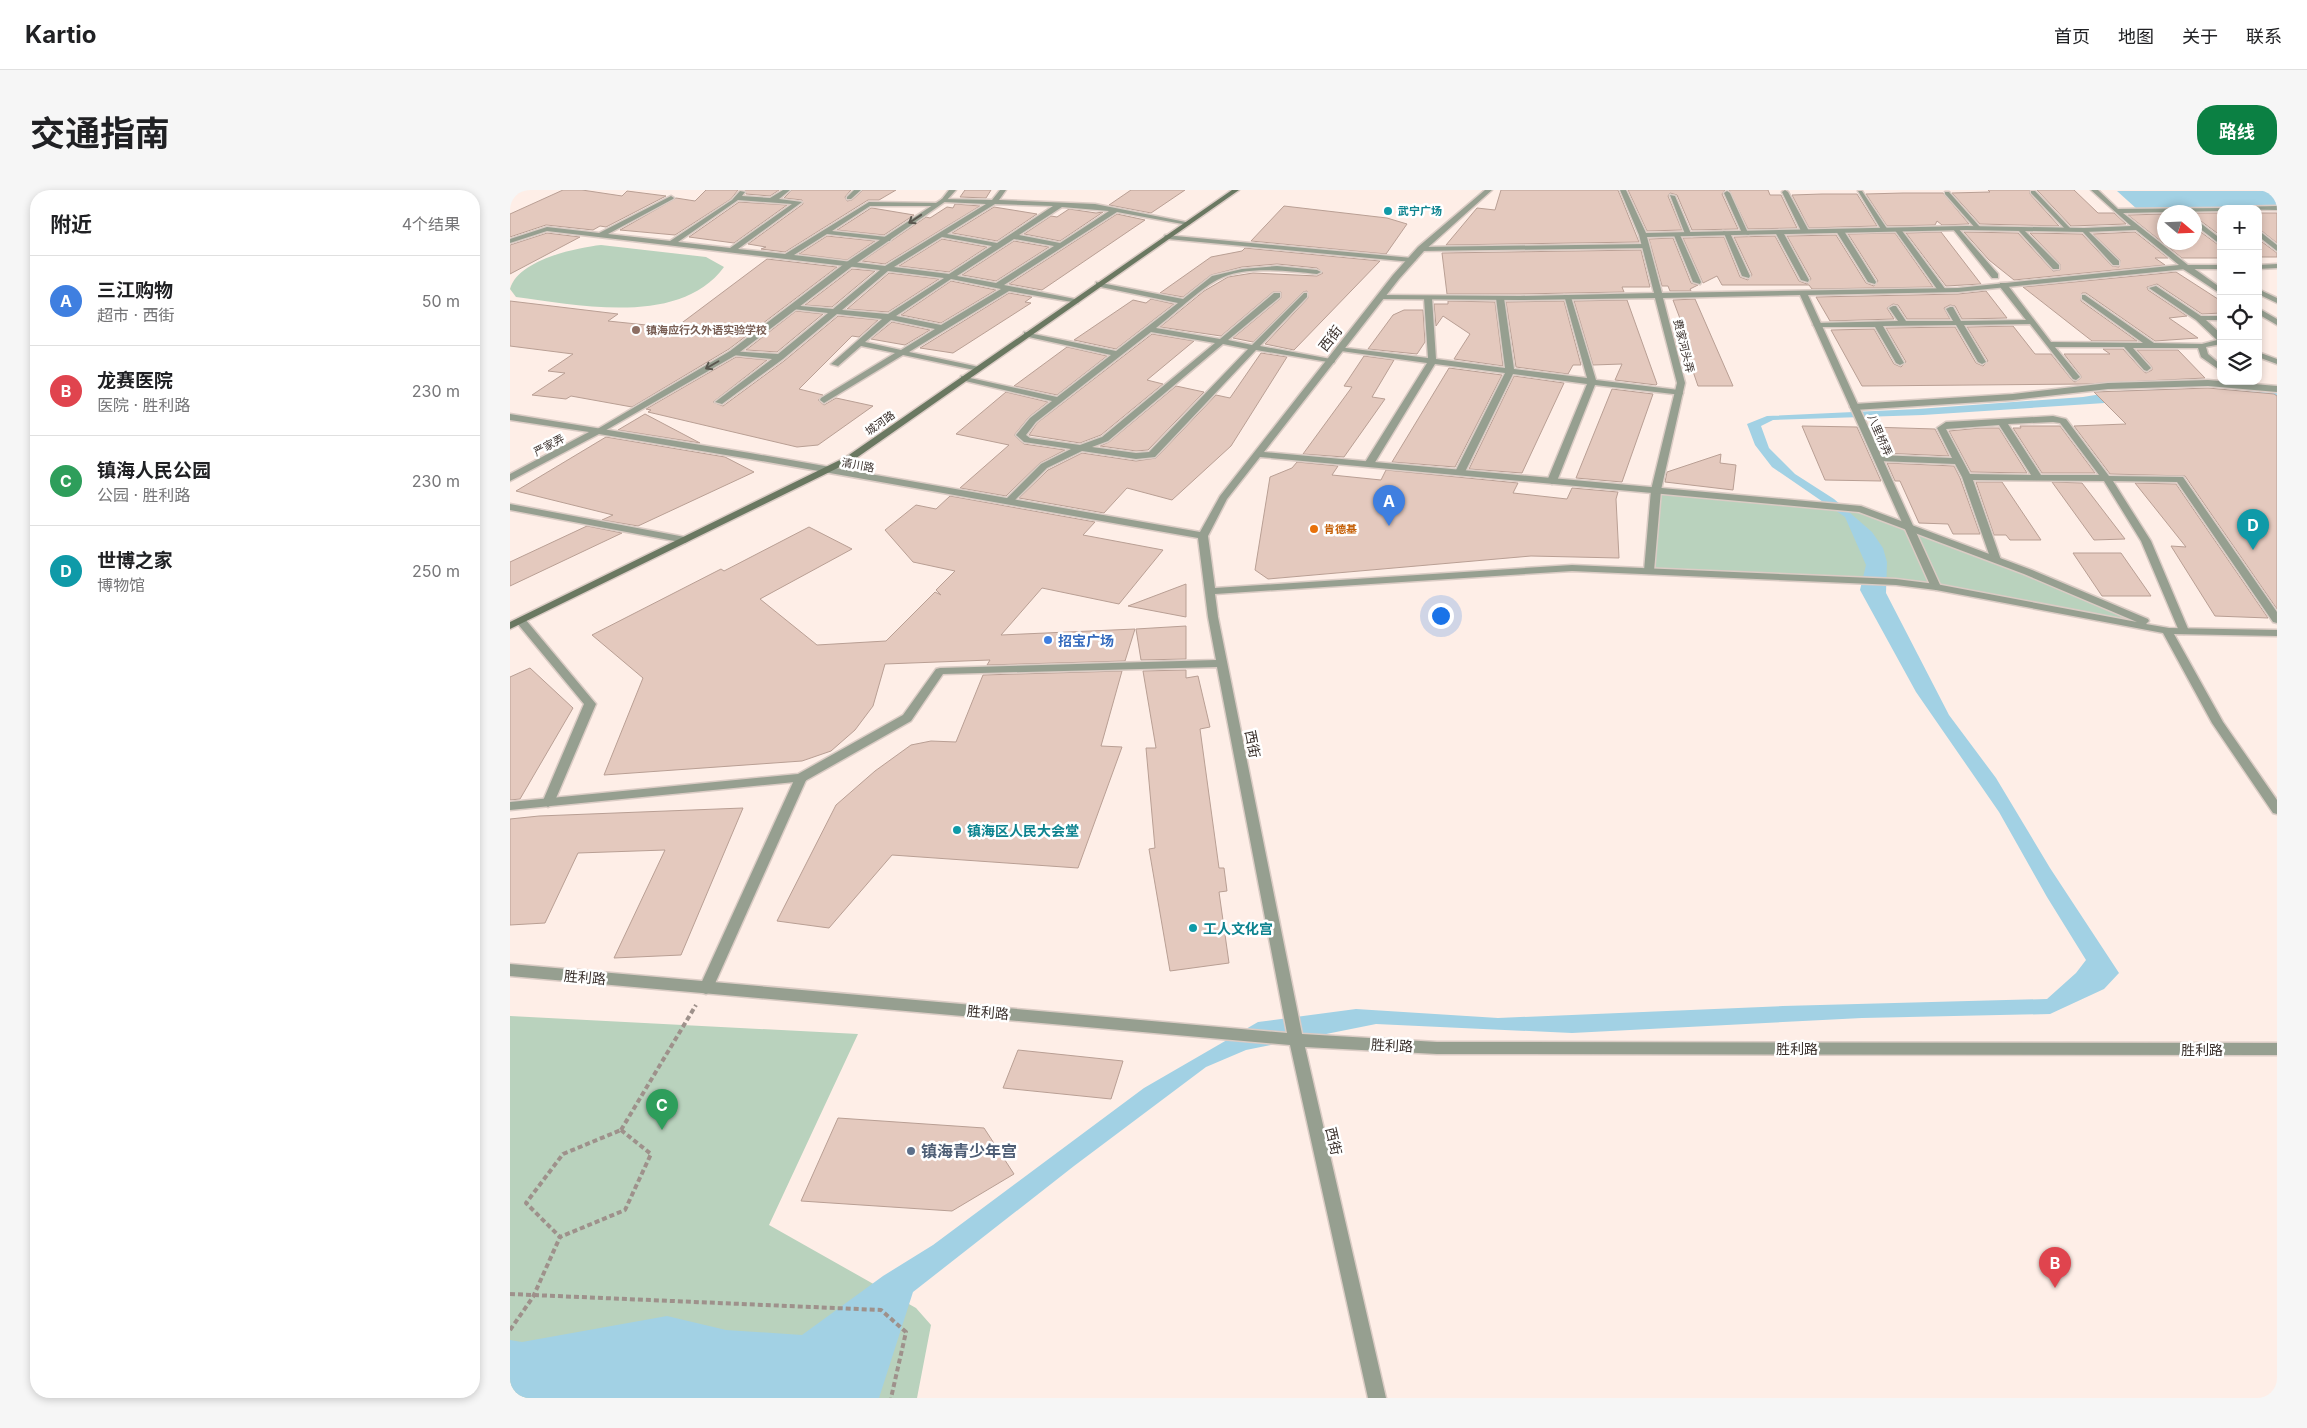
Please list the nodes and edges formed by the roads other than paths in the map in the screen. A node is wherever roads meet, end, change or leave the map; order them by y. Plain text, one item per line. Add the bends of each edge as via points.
1 (744, 190) edge
2 (787, 190) edge
3 (858, 190) edge
4 (953, 190) edge
5 (1003, 190) edge
6 (1236, 190) edge
7 (1489, 190) edge
8 (1623, 190) edge
9 (2094, 190) edge
10 (1785, 192) dead end
11 (1860, 192) dead end
12 (2033, 192) dead end
13 (1727, 193) dead end
14 (1947, 193) dead end
15 (1672, 196) dead end
16 (671, 198) dead end
17 (736, 198) junction
18 (849, 198) dead end
19 (772, 200) junction
20 (940, 202) junction
21 (994, 202) junction
22 (1060, 204) junction
23 (2262, 208) edge
24 (2277, 208) edge
25 (2217, 209) edge
26 (1116, 210) junction
27 (2202, 210) edge
28 (2116, 211) junction
29 (2157, 211) edge
30 (1188, 223) junction
31 (2202, 227) edge
32 (1955, 228) junction
33 (1978, 228) junction
34 (2137, 228) junction
35 (1898, 229) junction
36 (2020, 229) junction
37 (1884, 230) junction
38 (2069, 230) junction
39 (2084, 230) junction
40 (1840, 231) junction
41 (826, 232) junction
42 (1779, 232) junction
43 (1805, 232) junction
44 (1726, 233) junction
45 (1746, 233) junction
46 (1689, 234) junction
47 (600, 235) junction
48 (940, 235) junction
49 (1643, 235) junction
50 (1676, 235) junction
51 (2262, 235) edge
52 (1011, 236) junction
53 (1168, 237) junction
54 (887, 239) junction
55 (2217, 239) edge
56 (510, 241) edge
57 (672, 243) junction
58 (998, 245) junction
59 (1062, 245) junction
60 (1646, 246) junction
61 (2277, 248) edge
62 (1421, 249) junction
63 (732, 250) junction
64 (788, 256) junction
65 (1412, 260) junction
66 (851, 263) junction
67 (2116, 263) dead end
68 (2277, 266) edge
69 (2186, 267) junction
70 (2217, 267) edge
71 (2262, 267) edge
72 (886, 268) junction
73 (2056, 268) dead end
74 (1316, 272) dead end
75 (1746, 276) dead end
76 (1995, 276) dead end
77 (948, 277) junction
78 (1805, 280) dead end
79 (1697, 282) dead end
80 (1872, 282) dead end
81 (1099, 284) junction
82 (2003, 285) junction
83 (997, 286) junction
84 (1008, 288) junction
85 (2153, 288) dead end
86 (2217, 289) edge
87 (1942, 290) junction
88 (1803, 293) junction
89 (2262, 293) edge
90 (1277, 295) dead end
91 (1304, 295) dead end
92 (1660, 295) junction
93 (1381, 297) junction
94 (1567, 297) junction
95 (2085, 297) dead end
96 (1428, 298) junction
97 (1500, 298) junction
98 (1075, 301) junction
99 (2277, 301) edge
100 (1184, 302) junction
101 (793, 307) junction
102 (1893, 308) dead end
103 (1950, 309) dead end
104 (834, 311) junction
105 (2262, 312) edge
106 (889, 317) junction
107 (2199, 318) junction
108 (2217, 318) edge
109 (2262, 318) edge
110 (2275, 318) edge
111 (2032, 322) junction
112 (1878, 324) junction
113 (1904, 324) junction
114 (1960, 324) junction
115 (1817, 325) junction
116 (943, 328) junction
117 (1149, 329) junction
118 (1027, 334) junction
119 (2217, 336) edge
120 (2217, 341) edge
121 (1221, 342) junction
122 (860, 343) junction
123 (2049, 344) junction
124 (2126, 345) junction
125 (2153, 346) junction
126 (2202, 346) junction
127 (1254, 348) junction
128 (1341, 349) junction
129 (902, 352) junction
130 (732, 353) junction
131 (1117, 354) junction
132 (780, 356) junction
133 (2262, 356) edge
134 (1331, 361) junction
135 (1432, 361) junction
136 (1982, 362) dead end
137 (2277, 362) edge
138 (1900, 363) dead end
139 (835, 364) dead end
140 (2217, 366) edge
141 (2147, 368) dead end
142 (976, 370) junction
143 (1510, 371) junction
144 (2076, 377) dead end
145 (964, 378) junction
146 (1592, 381) junction
147 (2217, 383) edge
148 (2246, 385) edge
149 (2277, 389) edge
150 (1679, 392) junction
151 (824, 400) dead end
152 (1059, 400) junction
153 (719, 402) dead end
154 (1854, 407) junction
155 (510, 417) edge
156 (2002, 422) junction
157 (598, 431) junction
158 (1080, 448) junction
159 (1260, 454) junction
160 (1878, 458) junction
161 (1959, 461) junction
162 (1369, 464) junction
163 (828, 471) junction
164 (1460, 472) junction
165 (1967, 477) junction
166 (510, 478) edge
167 (2038, 478) junction
168 (2107, 479) junction
169 (1552, 481) junction
170 (1656, 490) junction
171 (1008, 502) junction
172 (510, 507) edge
173 (1909, 527) junction
174 (1203, 536) junction
175 (685, 540) junction
176 (1996, 560) junction
177 (1649, 571) junction
178 (1936, 587) junction
179 (1210, 591) junction
180 (2277, 620) edge
181 (521, 621) junction
182 (510, 626) edge
183 (2168, 631) junction
184 (2184, 631) junction
185 (2277, 633) edge
186 (1222, 663) junction
187 (801, 778) junction
188 (548, 803) junction
189 (510, 806) edge
190 (2277, 810) edge
191 (510, 970) edge
192 (706, 988) junction
193 (1296, 1040) junction
194 (2277, 1049) edge
195 (1377, 1398) edge

1 - 17 street
2 - 19 street
3 - 18 street
4 - 20 street, 严家弄
5 - 21 street
6 - 30 main road, 城河路
7 - 62 street, 西街
8 - 49 street, 费家河头弄
9 - 28 street
10 - 43 street
11 - 37 street
12 - 38 street
13 - 45 street
14 - 33 street
15 - 46 street
16 - 47 street
17 - 19 street
17 - 57 street
19 - 63 street via 799,202
20 - 21 street
20 - 41 street via 869,204
20 -> 54 street, 严家弄
21 - 22 street
21 - 48 street
22 - 26 street
22 - 52 street
23 - 24 street
25 - 27 street
26 - 30 street
26 - 59 street
28 - 29 street
28 - 34 street
30 - 53 main road, 城河路
31 - 55 street
32 - 33 street
32 - 35 street
32 - 76 street
33 - 36 street
34 - 39 street
34 - 69 street
35 - 37 street
35 - 87 street
36 - 38 street
36 - 73 street
37 - 40 street
38 - 39 street
39 - 67 street
40 - 43 street
40 - 80 street
41 - 54 street
41 - 64 street
42 - 43 street
42 - 45 street
42 - 78 street
44 - 45 street
44 - 46 street
44 - 75 street
46 - 50 street
47 - 56 street via 547,229
47 - 57 street
48 - 58 street
48 - 72 street
49 - 50 street
49 - 60 street, 费家河头弄
50 - 79 street
51 - 61 street
52 - 58 street
52 - 59 street
53 - 65 street
53 - 81 main road, 城河路
54 - 66 street, 严家弄
57 - 63 street
58 - 77 street
59 - 83 street
60 - 62 street
60 - 92 street, 费家河头弄
62 - 65 street, 西街
63 - 64 street
64 - 66 street
65 - 93 street, 西街
66 - 72 street
66 - 101 street, 严家弄
68 - 71 street
69 - 70 street
69 - 82 street
69 - 86 street
72 - 77 street
72 - 104 street
74 - 100 street via 1263,267 1239,270 1215,278
77 - 83 street
77 - 106 street
81 - 98 main road, 城河路
81 - 100 street
82 - 87 street
82 - 111 street
83 - 84 street
84 - 98 street
84 - 116 street
85 - 107 street
87 - 88 street
88 - 92 street
88 - 115 street, 八里桥弄
89 - 99 street
90 - 121 street
91 - 127 street
92 - 94 street
92 - 150 street, 费家河头弄 via 1681,383
93 - 96 street
93 - 128 street, 西街
94 - 97 street
94 - 146 street
95 - 125 street
96 - 97 street
96 - 135 street
97 - 143 street
98 - 118 main road, 城河路
100 - 117 street
101 - 104 street
101 - 130 street, 严家弄
102 - 113 street
103 - 114 street
104 - 106 street
104 - 132 street
105 - 110 street
106 - 116 street
106 - 122 street
107 - 108 street
107 - 119 street
109 - 110 street
111 - 114 street
111 - 123 street
112 - 113 street
112 - 115 street
112 - 138 street
113 - 114 street
114 - 136 street
115 - 154 street, 八里桥弄
116 - 129 street
117 - 121 street
117 - 131 street
118 - 131 street
118 - 142 main road, 城河路
120 - 126 street
121 - 127 street
121 - 158 street via 1105,439
122 - 129 street
122 - 139 street
123 - 124 street
123 - 144 street
124 - 125 street
124 - 141 street
125 - 126 street
126 - 140 street via 2204,355
127 - 134 street
127 - 158 street via 1152,455 1136,456
128 - 134 street, 西街
128 - 135 street
129 - 142 street
129 - 151 street
130 - 132 street
130 -> 157 street, 严家弄
131 - 152 street
132 - 153 street
133 - 137 street
134 - 159 street, 西街
135 - 143 street
135 - 162 street
142 - 145 main road, 城河路
143 - 146 street
143 - 164 street
145 - 152 street
145 - 163 main road, 城河路
146 - 150 street
146 - 169 street
147 - 154 street via 2108,386 2013,397
148 - 149 street
150 - 170 street, 费家河头弄
152 - 158 street via 1020,435 1027,440
154 - 160 street, 八里桥弄
155 - 157 street, 清川路
156 - 161 street via 1941,428
156 - 167 street
156 - 168 street via 2063,421
157 - 163 street, 清川路
157 - 166 street, 严家弄
158 - 171 street via 1044,466
159 - 162 street
159 - 174 street, 西街 via 1223,498
160 - 161 street
160 - 173 street, 八里桥弄
161 - 165 street
162 - 164 street
163 - 171 street, 清川路
163 - 175 main road, 城河路
164 - 169 street
165 - 167 street
165 - 176 street
167 - 168 street
168 - 180 street via 2180,479
168 - 184 street via 2146,542
169 - 170 street
170 - 173 street via 1861,509
170 - 177 street, 费家河头弄
171 - 174 street, 清川路
172 - 175 street
173 - 176 street
173 - 178 street, 八里桥弄
174 - 179 street, 西街
175 - 181 main road, 城河路
176 - 183 street
177 - 178 street via 1896,582
177 - 179 street via 1572,568
178 - 183 street
179 - 186 street, 西街
181 - 182 main road, 城河路
181 - 188 street via 590,704
183 - 184 street
183 - 190 street via 2218,723
184 - 185 street
186 - 187 street via 940,671 907,718
186 - 193 street, 西街
187 - 188 street
187 - 192 street
188 - 189 street
191 - 192 street, 胜利路
192 - 193 street, 胜利路
193 - 194 street, 胜利路 via 1437,1048
193 - 195 street, 西街

